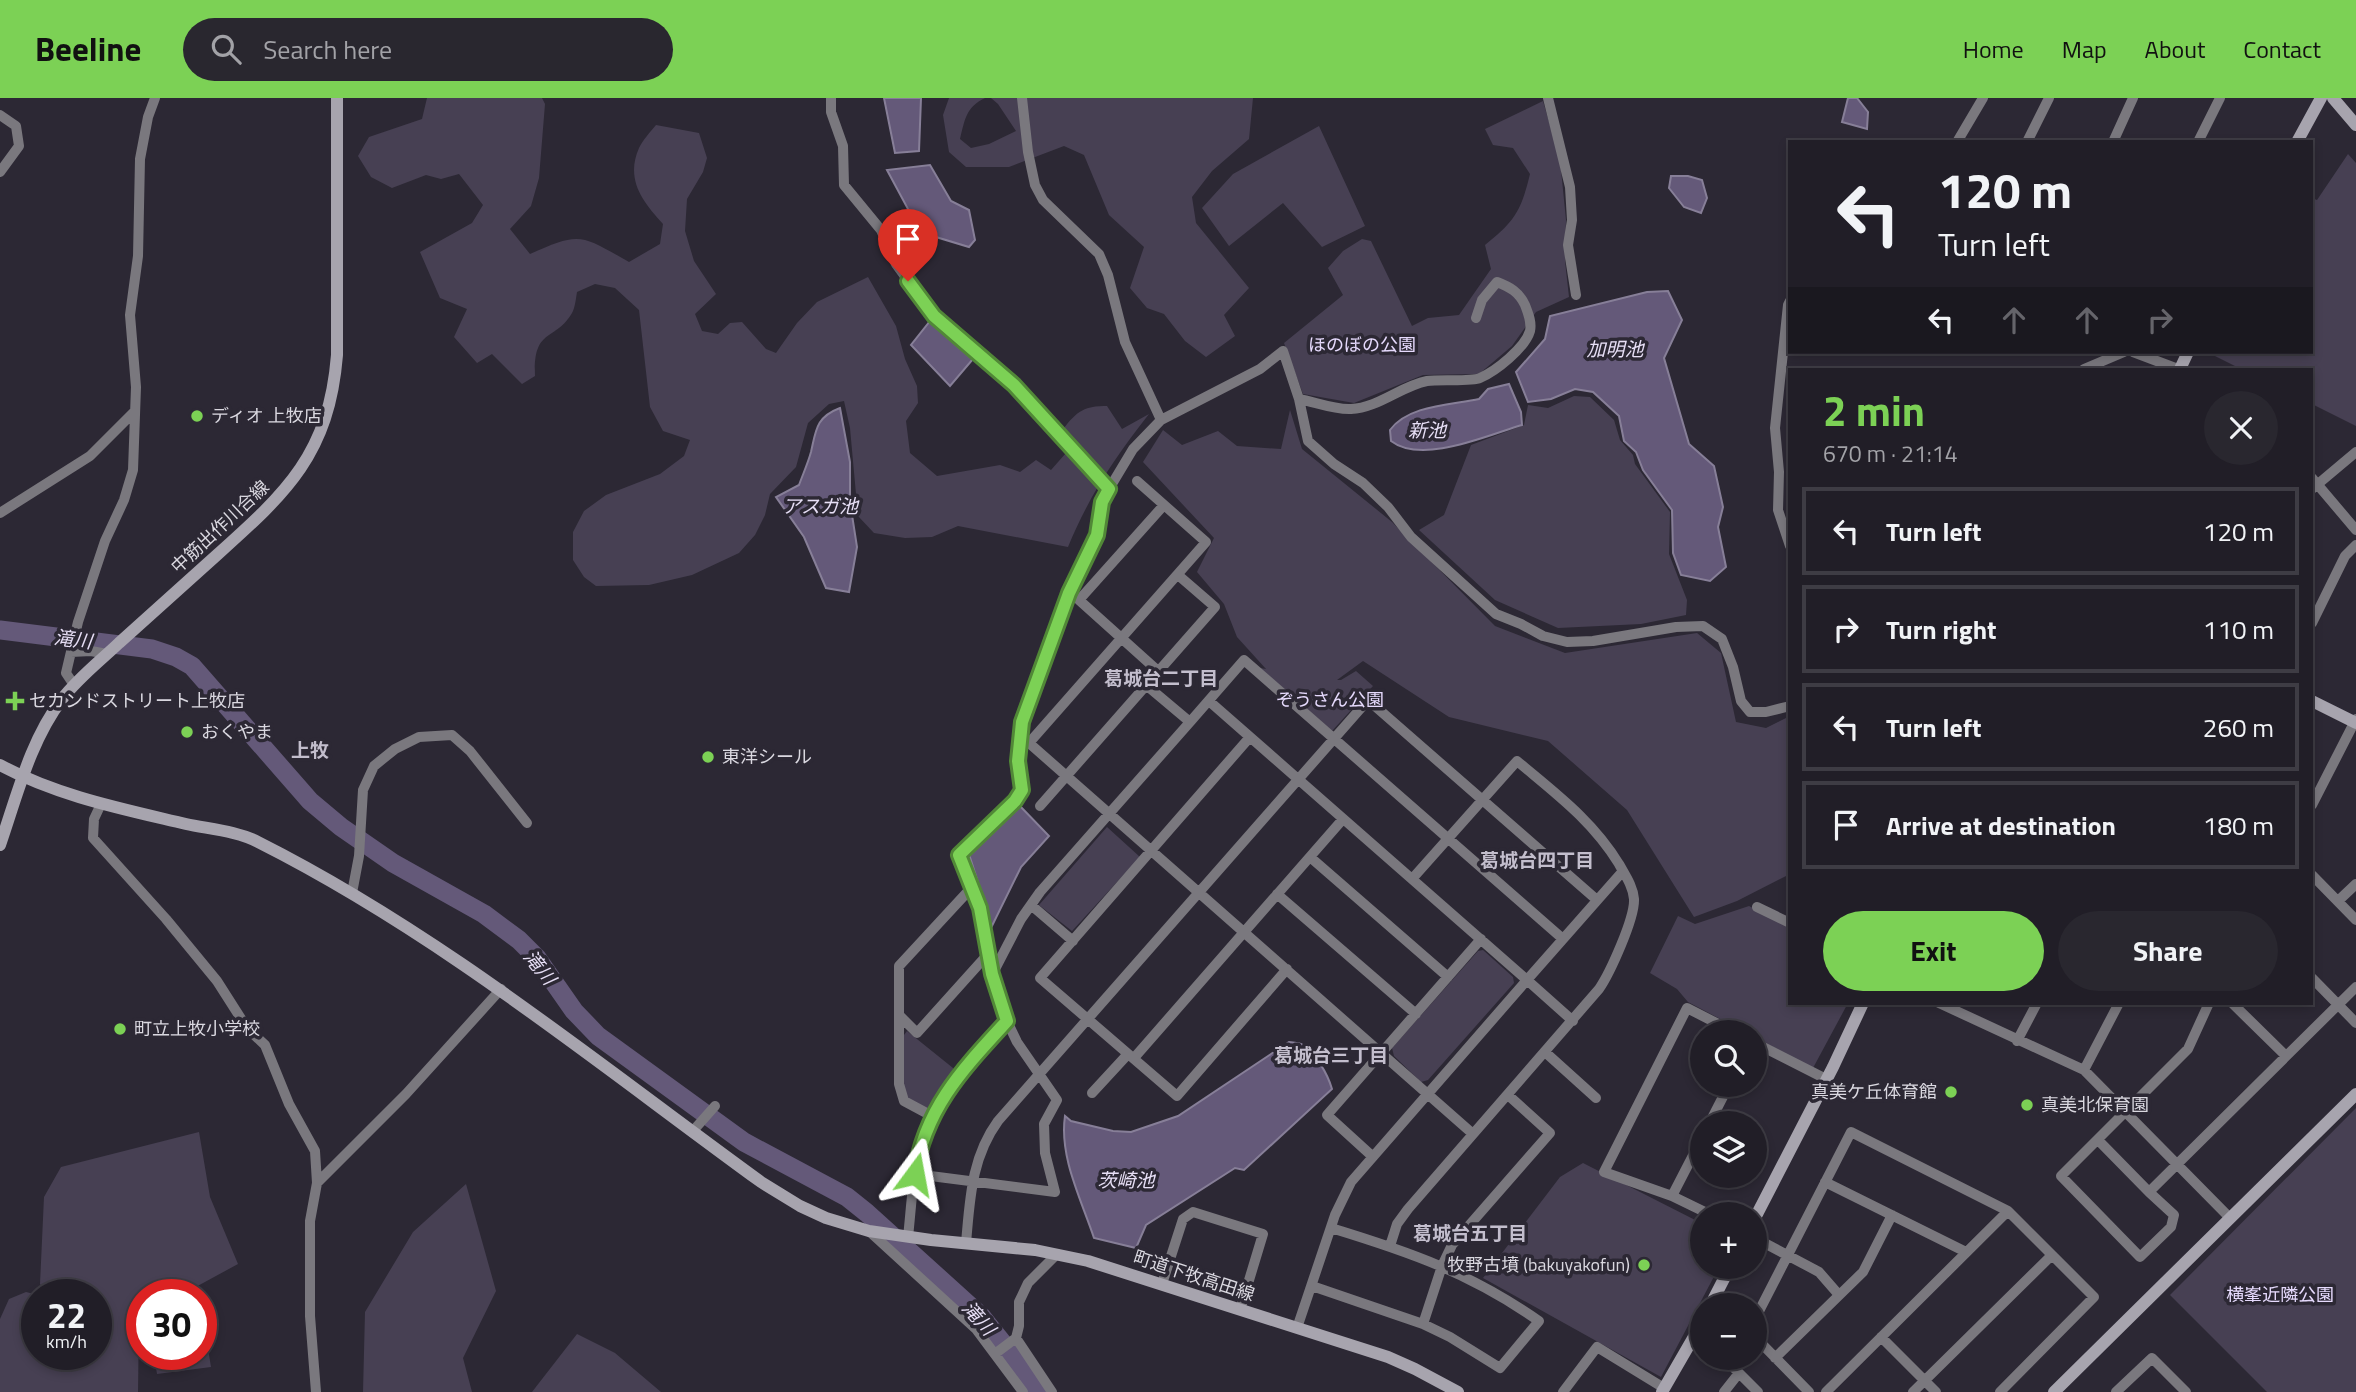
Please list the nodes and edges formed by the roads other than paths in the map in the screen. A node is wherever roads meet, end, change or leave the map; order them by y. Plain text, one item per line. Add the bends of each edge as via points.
1 (155, 98) edge
2 (337, 98) edge
3 (831, 98) edge
4 (1022, 98) edge
5 (1549, 98) edge
6 (1983, 98) edge
7 (2049, 98) edge
8 (2133, 98) edge
9 (2220, 98) edge
10 (2321, 98) edge
11 (2333, 98) edge
12 (0, 115) edge
13 (2356, 125) edge
14 (1958, 140) edge
15 (2028, 140) edge
16 (2114, 140) edge
17 (2199, 140) edge
18 (2298, 140) edge
19 (0, 172) edge
20 (1576, 295) dead end
21 (1788, 305) edge
22 (1476, 318) dead end
23 (2119, 354) edge
24 (2138, 354) edge
25 (2086, 368) edge
26 (2176, 368) edge
27 (1299, 398) junction
28 (135, 411) junction
29 (1161, 420) junction
30 (2356, 452) edge
31 (1137, 481) dead end
32 (2314, 484) edge
33 (1109, 489) junction
34 (1164, 505) junction
35 (0, 513) edge
36 (2356, 530) edge
37 (1788, 539) edge
38 (2356, 545) edge
39 (1178, 575) junction
40 (2313, 621) edge
41 (1122, 638) junction
42 (71, 652) junction
43 (107, 654) junction
44 (1158, 671) junction
45 (74, 685) junction
46 (1146, 685) junction
47 (1209, 701) junction
48 (2313, 701) edge
49 (1788, 706) edge
50 (2356, 721) edge
51 (1189, 722) junction
52 (1251, 737) junction
53 (1333, 738) junction
54 (0, 765) edge
55 (1066, 777) junction
56 (24, 778) junction
57 (1298, 778) junction
58 (1483, 800) junction
59 (2313, 803) edge
60 (101, 804) junction
61 (1040, 806) dead end
62 (1109, 814) junction
63 (1343, 819) junction
64 (527, 822) dead end
65 (1448, 838) junction
66 (0, 845) edge
67 (1151, 851) junction
68 (1310, 857) junction
69 (1623, 871) junction
70 (2313, 876) edge
71 (1412, 879) junction
72 (2356, 884) edge
73 (972, 886) junction
74 (1198, 892) junction
75 (352, 893) junction
76 (1277, 894) junction
77 (1597, 900) junction
78 (2338, 901) junction
79 (1031, 905) junction
80 (1757, 907) dead end
81 (2356, 920) edge
82 (1788, 922) edge
83 (1243, 932) junction
84 (1481, 939) junction
85 (1563, 939) junction
86 (1073, 941) junction
87 (988, 954) junction
88 (1287, 969) junction
89 (992, 974) junction
90 (1448, 977) junction
91 (2313, 979) edge
92 (1527, 980) junction
93 (2356, 986) edge
94 (501, 989) junction
95 (2338, 1004) junction
96 (1862, 1005) edge
97 (2036, 1005) edge
98 (2118, 1005) edge
99 (2208, 1005) edge
100 (2234, 1005) edge
101 (1954, 1006) edge
102 (1416, 1014) junction
103 (899, 1015) junction
104 (1087, 1018) junction
105 (1709, 1020) edge
106 (1007, 1021) junction
107 (1573, 1021) junction
108 (2356, 1023) edge
109 (2017, 1041) junction
110 (1767, 1049) edge
111 (1545, 1052) junction
112 (1382, 1053) junction
113 (1131, 1056) junction
114 (2286, 1056) junction
115 (2084, 1070) junction
116 (1038, 1074) junction
117 (1826, 1079) junction
118 (1092, 1093) dead end
119 (1428, 1093) junction
120 (2356, 1094) edge
121 (1508, 1095) junction
122 (1596, 1098) dead end
123 (715, 1105) dead end
124 (2125, 1111) junction
125 (932, 1116) junction
126 (694, 1128) junction
127 (1474, 1134) junction
128 (2098, 1140) junction
129 (1372, 1156) junction
130 (1690, 1161) edge
131 (2177, 1164) junction
132 (915, 1174) junction
133 (972, 1181) junction
134 (1825, 1182) junction
135 (317, 1183) junction
136 (2149, 1192) junction
137 (1672, 1196) junction
138 (1763, 1202) edge
139 (1690, 1205) edge
140 (2008, 1211) junction
141 (1892, 1215) junction
142 (2230, 1218) junction
143 (1331, 1228) junction
144 (869, 1231) junction
145 (908, 1237) junction
146 (966, 1243) junction
147 (1767, 1245) edge
148 (1390, 1246) junction
149 (1966, 1252) junction
150 (1057, 1254) junction
151 (2052, 1255) junction
152 (1788, 1256) junction
153 (1442, 1266) junction
154 (1162, 1283) junction
155 (1312, 1286) junction
156 (1839, 1295) junction
157 (1767, 1296) edge
158 (1240, 1310) junction
159 (1423, 1324) junction
160 (1297, 1328) junction
161 (1881, 1337) junction
162 (1016, 1338) junction
163 (1690, 1347) edge
164 (1767, 1350) edge
165 (996, 1353) junction
166 (1775, 1358) junction
167 (1736, 1370) edge
168 (1739, 1373) junction
169 (1925, 1380) junction
170 (1663, 1390) edge
171 (316, 1392) edge
172 (1023, 1392) edge
173 (1052, 1392) edge
174 (1458, 1392) edge
175 (1563, 1392) edge
176 (1724, 1392) edge
177 (1758, 1392) edge
178 (1809, 1392) edge
179 (1826, 1392) edge
180 (1913, 1392) edge
181 (1936, 1392) edge
182 (2000, 1392) edge
183 (2054, 1392) edge
184 (2116, 1392) edge
185 (2186, 1392) edge

1 - 28 street via 140,159 138,256 130,316
2 - 43 street, 中筋出作川合線 via 337,355 332,396 320,434 275,502
3 - 33 street via 843,146 844,185 881,230 896,264 934,316 1014,385
4 - 29 street via 1035,186 1043,200 1099,254 1125,342
5 - 20 street via 1570,187 1572,220 1567,245
6 - 14 street
7 - 15 street
8 - 16 street
9 - 17 street
10 - 18 street
11 - 13 street
12 - 19 street via 16,127 19,146
21 - 37 street via 1775,428 1778,510
22 - 27 street via 1482,300 1497,282 1516,292 1530,316 1530,330 1522,345 1478,379 1423,382 1351,409
23 - 25 street
24 - 26 street
27 - 29 street via 1283,351 1260,369
27 - 49 street via 1308,441 1363,483 1411,537 1496,614 1567,642 1703,626 1722,639 1741,701 1750,712
28 - 35 street via 90,456
28 - 42 street via 129,486 105,541
29 - 33 street via 1133,449
30 - 32 street
31 - 34 street
32 - 36 street
33 - 73 street via 1097,535 1069,593 1022,722 1018,761 1022,790 959,855
34 - 39 street via 1206,542
34 - 41 street via 1079,600
38 - 40 street via 2345,556
39 - 41 street
39 - 44 street via 1215,607
41 - 44 street
41 - 55 street via 1030,743
42 - 43 street
42 - 45 street via 66,673
43 - 45 street, 中筋出作川合線
44 - 46 street
45 - 56 street, 中筋出作川合線 via 40,733
46 - 51 street
46 - 55 street
47 - 51 street
47 - 52 street
47 - 53 street via 1244,660
48 - 50 street
50 - 59 street
51 - 62 street
52 - 57 street
52 - 67 street
53 - 57 street
53 - 58 street via 1368,700
53 - 65 street
54 - 56 street, 町道下牧高田線
55 - 61 street
55 - 62 street
56 - 60 street, 町道下牧高田線
56 - 66 street, 中筋出作川合線
57 - 63 street
57 - 74 street
58 - 65 street
58 - 69 street via 1517,761 1591,825
58 - 77 street
60 - 75 street, 町道下牧高田線 via 254,840
60 - 135 street via 93,838 166,919 217,981 247,1028 265,1045 315,1151
62 - 67 street
62 - 79 street
63 - 68 street
63 - 71 street
64 - 75 street via 452,735 419,737 374,766 363,790
65 - 71 street
65 - 85 street
67 - 74 street
67 - 86 street
68 - 76 street
68 - 90 street
69 - 77 street
69 - 107 street via 1634,896 1631,913 1606,979
70 - 78 street
71 - 84 street
72 - 78 street
73 - 87 street
73 - 103 street via 899,966
74 - 83 street
74 - 104 street
75 - 94 street, 町道下牧高田線
76 - 83 street
76 - 102 street
77 - 85 street
78 - 81 street
79 - 86 street
79 - 89 street
80 - 82 street
83 - 88 street
83 - 113 street
84 - 90 street
84 - 92 street
85 - 92 street
86 - 104 street via 1040,978
87 - 89 street
87 - 103 street via 918,1033
88 - 112 street
88 - 113 street via 1177,1096
89 - 106 street
90 - 102 street
91 - 95 street
92 - 107 street
92 - 119 street
93 - 95 street
94 - 126 street, 町道下牧高田線
94 - 135 street
95 - 108 street
95 - 114 street
96 - 117 street
97 - 109 street
98 - 115 street
99 - 124 street via 2188,1049
100 - 114 street
101 - 109 street
102 - 112 street
103 - 125 street via 899,1084 904,1101
104 - 113 street
104 - 116 street
105 - 137 street via 1687,1009 1604,1172
106 - 116 street
106 - 125 street via 961,1072
107 - 111 street
109 - 115 street
110 - 117 street
111 - 121 street
111 - 122 street
112 - 119 street
112 - 129 street via 1327,1115
113 - 118 street
114 - 131 street
115 - 124 street
116 - 133 street via 989,1134
116 - 133 street via 1056,1100 1044,1132 1055,1192
117 - 138 street
119 - 127 street
119 - 129 street
120 - 142 street
121 - 127 street
121 - 153 street via 1549,1133 1459,1235
123 - 126 street
124 - 128 street
124 - 131 street
125 - 132 street
126 - 144 street, 町道下牧高田線 via 761,1182 800,1206
127 - 148 street via 1402,1216
128 - 136 street
128 - 136 street via 2061,1176 2140,1257 2171,1227 2174,1215
129 - 143 street via 1344,1193
130 - 137 street
131 - 136 street
131 - 142 street
132 - 133 street
132 - 145 street
133 - 146 street
134 - 140 street via 1850,1132
134 - 141 street
134 - 152 street
135 - 171 street via 310,1221
137 - 139 street
140 - 149 street
140 - 151 street
141 - 149 street
141 - 156 street via 1863,1272
142 - 183 street
143 - 148 street
143 - 155 street
144 - 145 street, 町道下牧高田線
144 - 165 street via 964,1316
145 - 146 street, 町道下牧高田線
146 - 150 street, 町道下牧高田線
147 - 152 street
148 - 153 street
149 - 161 street
150 - 154 street, 町道下牧高田線
150 - 162 street via 1022,1293
151 - 169 street
151 - 182 street via 2094,1297
152 - 156 street via 1819,1272
152 - 157 street
153 - 159 street
153 - 159 street via 1488,1287 1539,1321 1500,1368
154 - 158 street, 町道下牧高田線
154 - 158 street via 1183,1219 1193,1212 1263,1234
155 - 159 street
155 - 160 street
156 - 166 street
158 - 160 street, 町道下牧高田線
160 - 174 street, 町道下牧高田線 via 1397,1361
161 - 169 street
161 - 179 street
162 - 165 street
162 - 173 street
163 - 170 street
164 - 166 street
165 - 172 street
166 - 178 street
167 - 168 street
168 - 176 street
168 - 177 street
169 - 180 street
169 - 181 street
170 - 175 street via 1597,1347
184 - 185 street via 2152,1357

